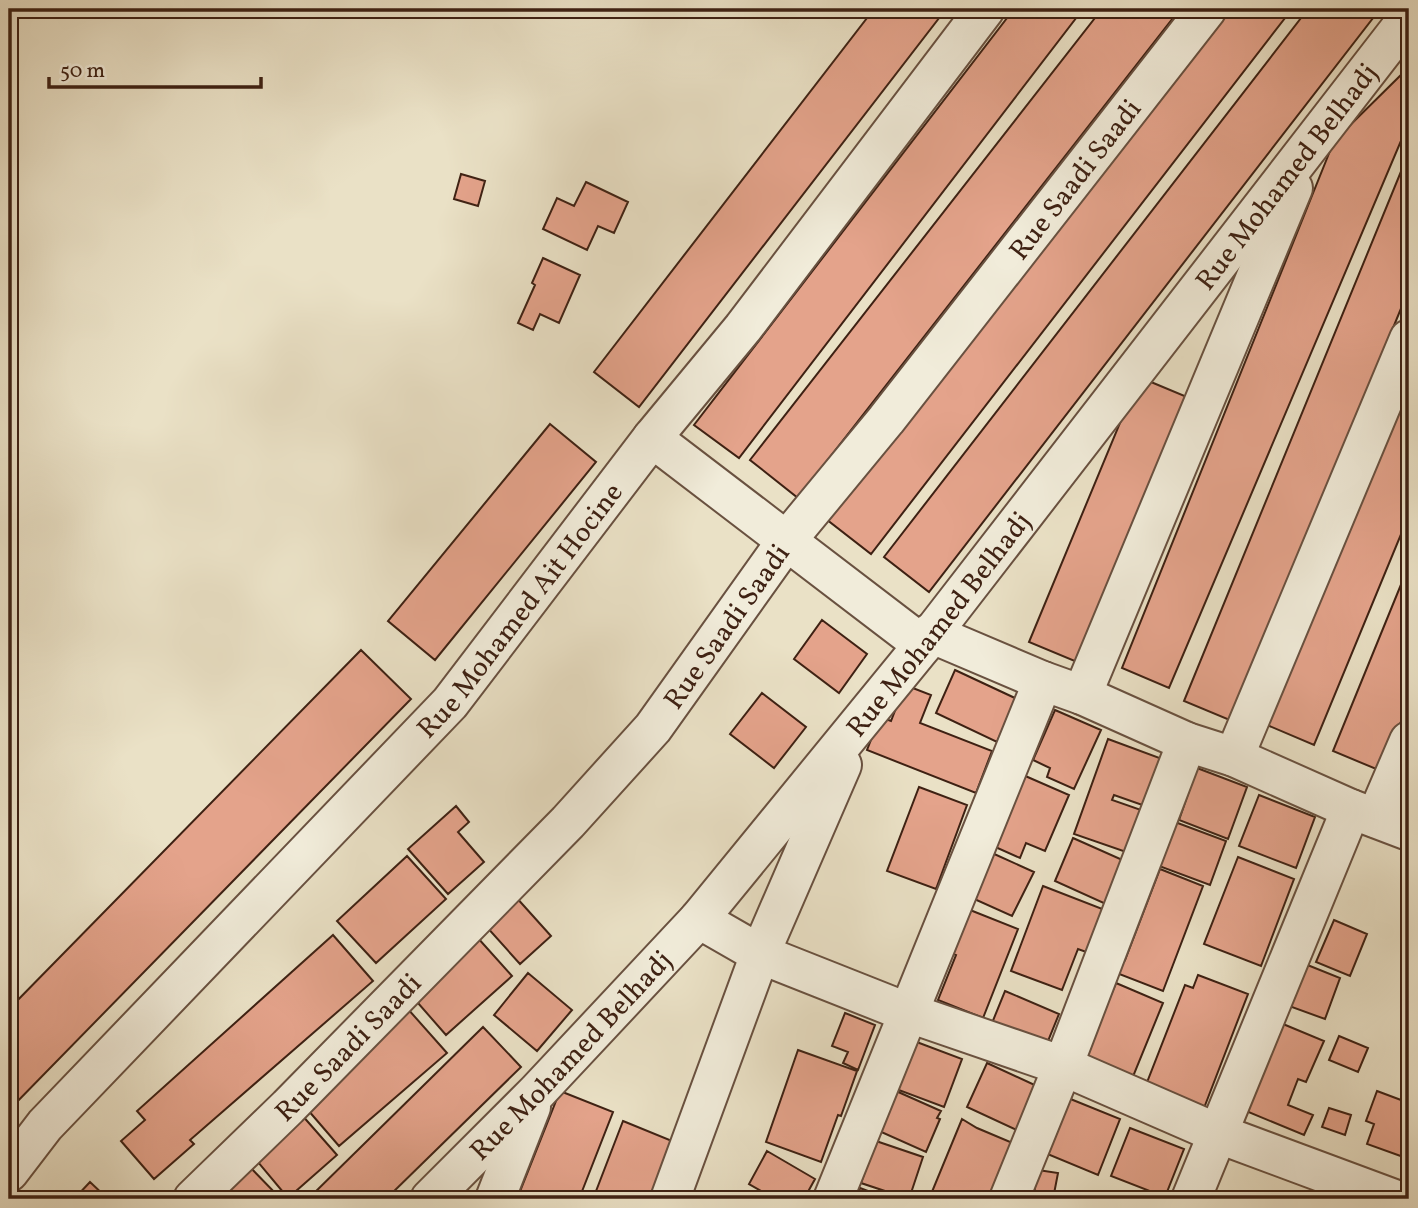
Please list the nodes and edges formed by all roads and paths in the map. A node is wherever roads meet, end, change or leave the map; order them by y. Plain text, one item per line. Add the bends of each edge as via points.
1 (985, 9) edge
2 (1207, 9) edge
3 (1409, 17) edge
4 (1312, 140) junction
5 (1409, 339) edge
6 (652, 438) junction
7 (787, 540) junction
8 (927, 639) junction
9 (1043, 681) junction
10 (1082, 695) junction
11 (859, 724) junction
12 (1409, 741) edge
13 (1187, 742) junction
14 (1234, 757) junction
15 (1379, 819) edge
16 (699, 919) junction
17 (761, 954) junction
18 (909, 1013) junction
19 (1063, 1066) junction
20 (537, 1092) junction
21 (1219, 1134) junction
22 (9, 1172) edge
23 (193, 1199) edge
24 (430, 1199) edge
25 (495, 1199) edge
26 (670, 1199) edge
27 (833, 1199) edge
28 (1009, 1199) edge
29 (1191, 1199) edge
30 (1394, 1199) edge

1 - 6 street, Rue Mohamed Ait Hocine via 743,328
2 - 7 street, Rue Saadi Saadi
3 - 4 street, Rue Mohamed Belhadj
4 - 8 street, Rue Mohamed Belhadj
4 - 10 street
5 - 14 street
6 - 7 street
6 - 22 street, Rue Mohamed Ait Hocine via 450,703 45,1125
7 - 8 street
7 - 23 street, Rue Saadi Saadi via 653,728 568,821
8 - 9 street
8 - 11 street, Rue Mohamed Belhadj
9 - 10 street
9 - 18 street
10 - 13 street
11 - 16 street, Rue Mohamed Belhadj
11 - 17 street
12 - 15 street
13 - 14 street
13 - 19 street
14 - 15 street
15 - 21 street
16 - 17 street
16 - 20 street, Rue Mohamed Belhadj
17 - 18 street
17 - 26 street
18 - 19 street
18 - 27 street
19 - 21 street
19 - 28 street
20 - 24 street, Rue Mohamed Belhadj
20 - 25 street
21 - 29 street
21 - 30 street

